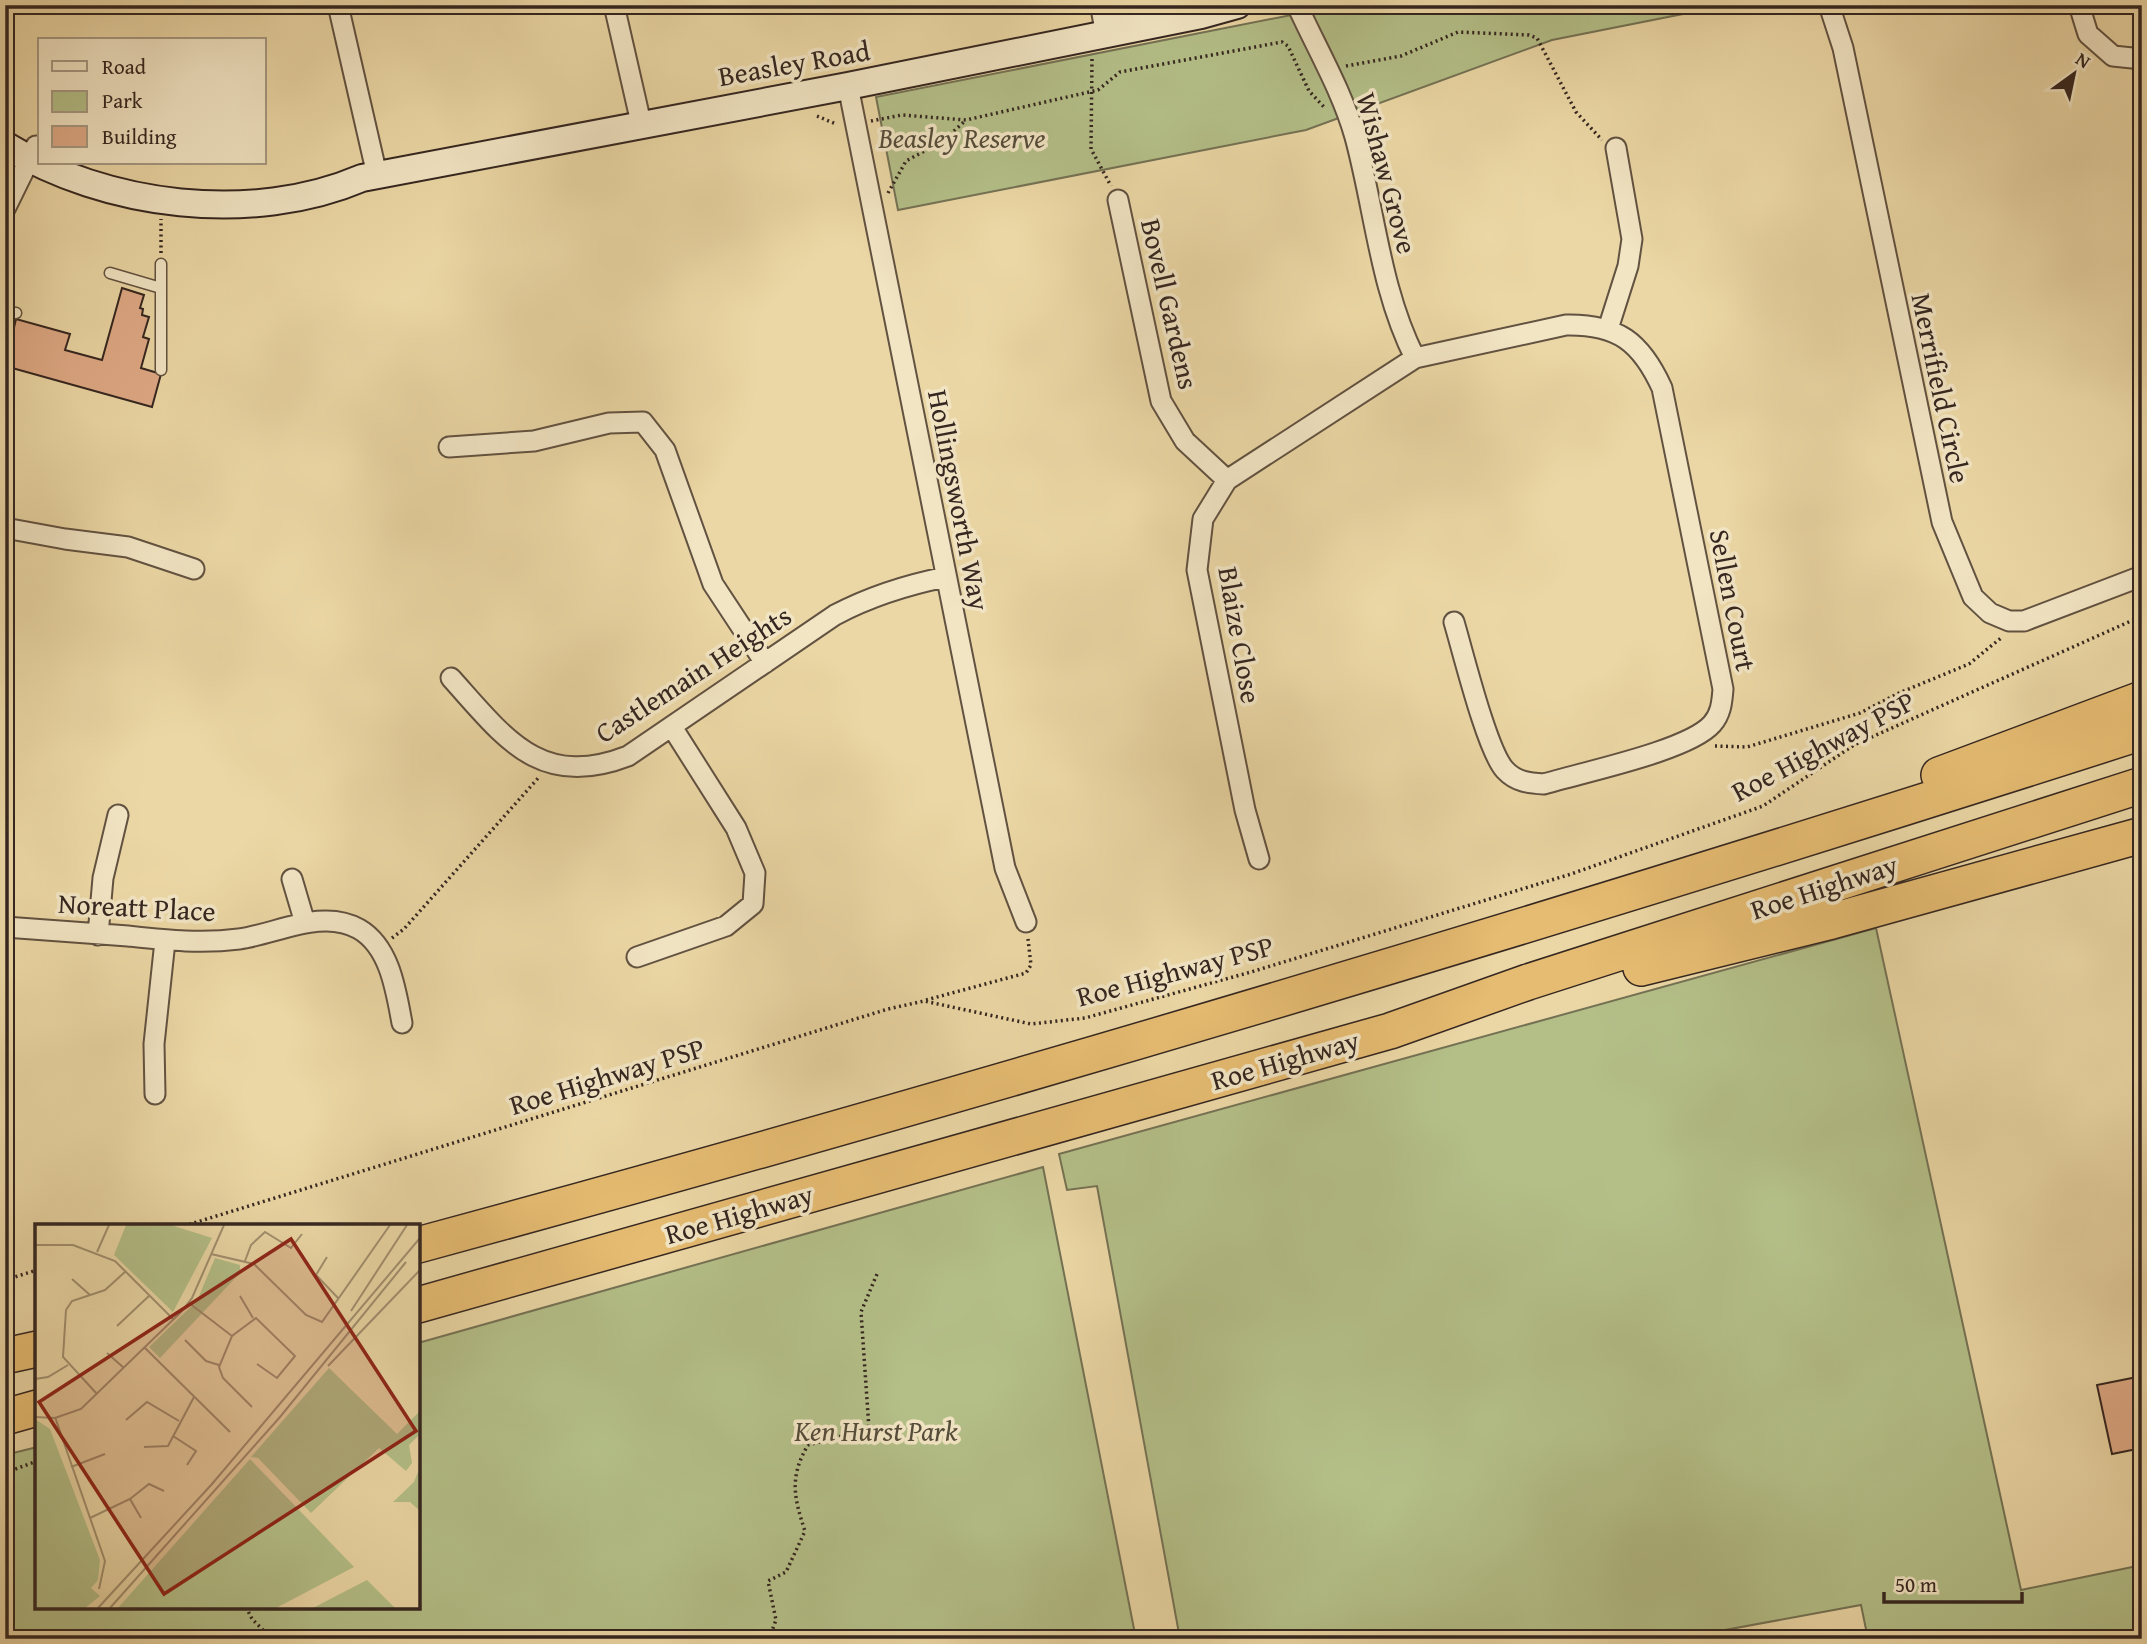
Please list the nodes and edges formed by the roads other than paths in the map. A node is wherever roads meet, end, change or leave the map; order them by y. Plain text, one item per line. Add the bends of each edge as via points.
1 (338, 5) edge
2 (614, 5) edge
3 (1103, 5) edge
4 (1237, 5) edge
5 (1297, 5) edge
6 (1829, 5) edge
7 (2079, 5) edge
8 (1111, 26) edge
9 (2142, 59) edge
10 (848, 86) junction
11 (641, 123) junction
12 (5, 127) edge
13 (5, 145) edge
14 (1616, 148) road end
15 (35, 151) edge
16 (58, 164) edge
17 (79, 164) edge
18 (370, 177) junction
19 (1118, 200) road end
20 (5, 209) edge
21 (161, 264) road end
22 (110, 273) dead end
23 (161, 288) junction
24 (1608, 329) junction
25 (1415, 358) junction
26 (161, 370) dead end
27 (449, 447) dead end
28 (1227, 480) junction
29 (5, 528) edge
30 (194, 569) dead end
31 (946, 576) junction
32 (2142, 576) edge
33 (1454, 622) dead end
34 (765, 663) junction
35 (452, 678) dead end
36 (2142, 699) edge
37 (672, 727) junction
38 (2142, 732) edge
39 (2142, 785) edge
40 (118, 815) dead end
41 (2142, 835) edge
42 (1259, 859) dead end
43 (1690, 877) junction
44 (292, 879) dead end
45 (1026, 922) road end
46 (305, 923) junction
47 (5, 927) edge
48 (98, 934) junction
49 (165, 941) junction
50 (637, 957) dead end
51 (402, 1023) dead end
52 (1391, 1031) junction
53 (155, 1094) dead end
54 (420, 1244) edge
55 (420, 1304) edge
56 (35, 1349) edge
57 (5, 1356) edge
58 (35, 1409) edge
59 (5, 1417) edge

1 - 18 street
2 - 11 street
3 - 8 street
4 - 8 main road, Beasley Road
5 - 25 street, Wishaw Grove via 1345,105 1391,302
6 - 32 street, Merrifield Circle via 1843,48 1942,522 1973,597 1990,613 2008,621 2040,617
7 - 9 street via 2088,34 2113,56
8 - 10 main road, Beasley Road
10 - 11 main road, Beasley Road
10 - 31 street, Hollingsworth Way
11 - 18 main road, Beasley Road
12 - 15 main road, Beasley Road
13 - 15 main road, Beasley Road
14 - 24 street via 1632,239
15 - 20 street
16 - 18 main road, Beasley Road via 95,185 141,196 226,205 313,195
17 - 18 main road, Beasley Road via 158,185 224,190
19 - 28 street, Bovell Gardens via 1161,401 1185,441
21 - 23 lane
22 - 23 lane
23 - 26 lane
24 - 25 street, Sellen Court via 1566,325
24 - 33 street, Sellen Court via 1629,340 1650,362 1662,388 1723,689 1722,707 1713,723 1687,742 1544,783 1523,782 1505,770 1494,750
25 - 28 street, Blaize Close
27 - 34 street via 534,441 609,423 643,422 665,450 713,584
28 - 42 street, Blaize Close via 1203,519 1196,570
29 - 30 street via 128,547
31 - 34 street, Castlemain Heights via 870,597
31 - 45 street, Hollingsworth Way via 1006,868
34 - 37 street, Castlemain Heights
35 - 37 street, Castlemain Heights via 504,737 546,761 572,768 599,767 628,756
36 - 43 highway via 1969,762
37 - 50 street via 736,828 755,873 752,904 726,926
38 - 43 highway, Roe Highway
39 - 52 highway, Roe Highway via 1528,982
40 - 48 street via 103,878
41 - 52 highway via 1832,921
43 - 54 highway, Roe Highway via 729,1160
44 - 46 street
46 - 49 street, Noreatt Place via 240,939
46 - 51 street, Noreatt Place via 335,921 359,929 378,948 393,979
47 - 48 street, Noreatt Place
48 - 49 street, Noreatt Place
49 - 53 street via 154,1044
52 - 55 highway, Roe Highway
56 - 57 highway
58 - 59 highway

